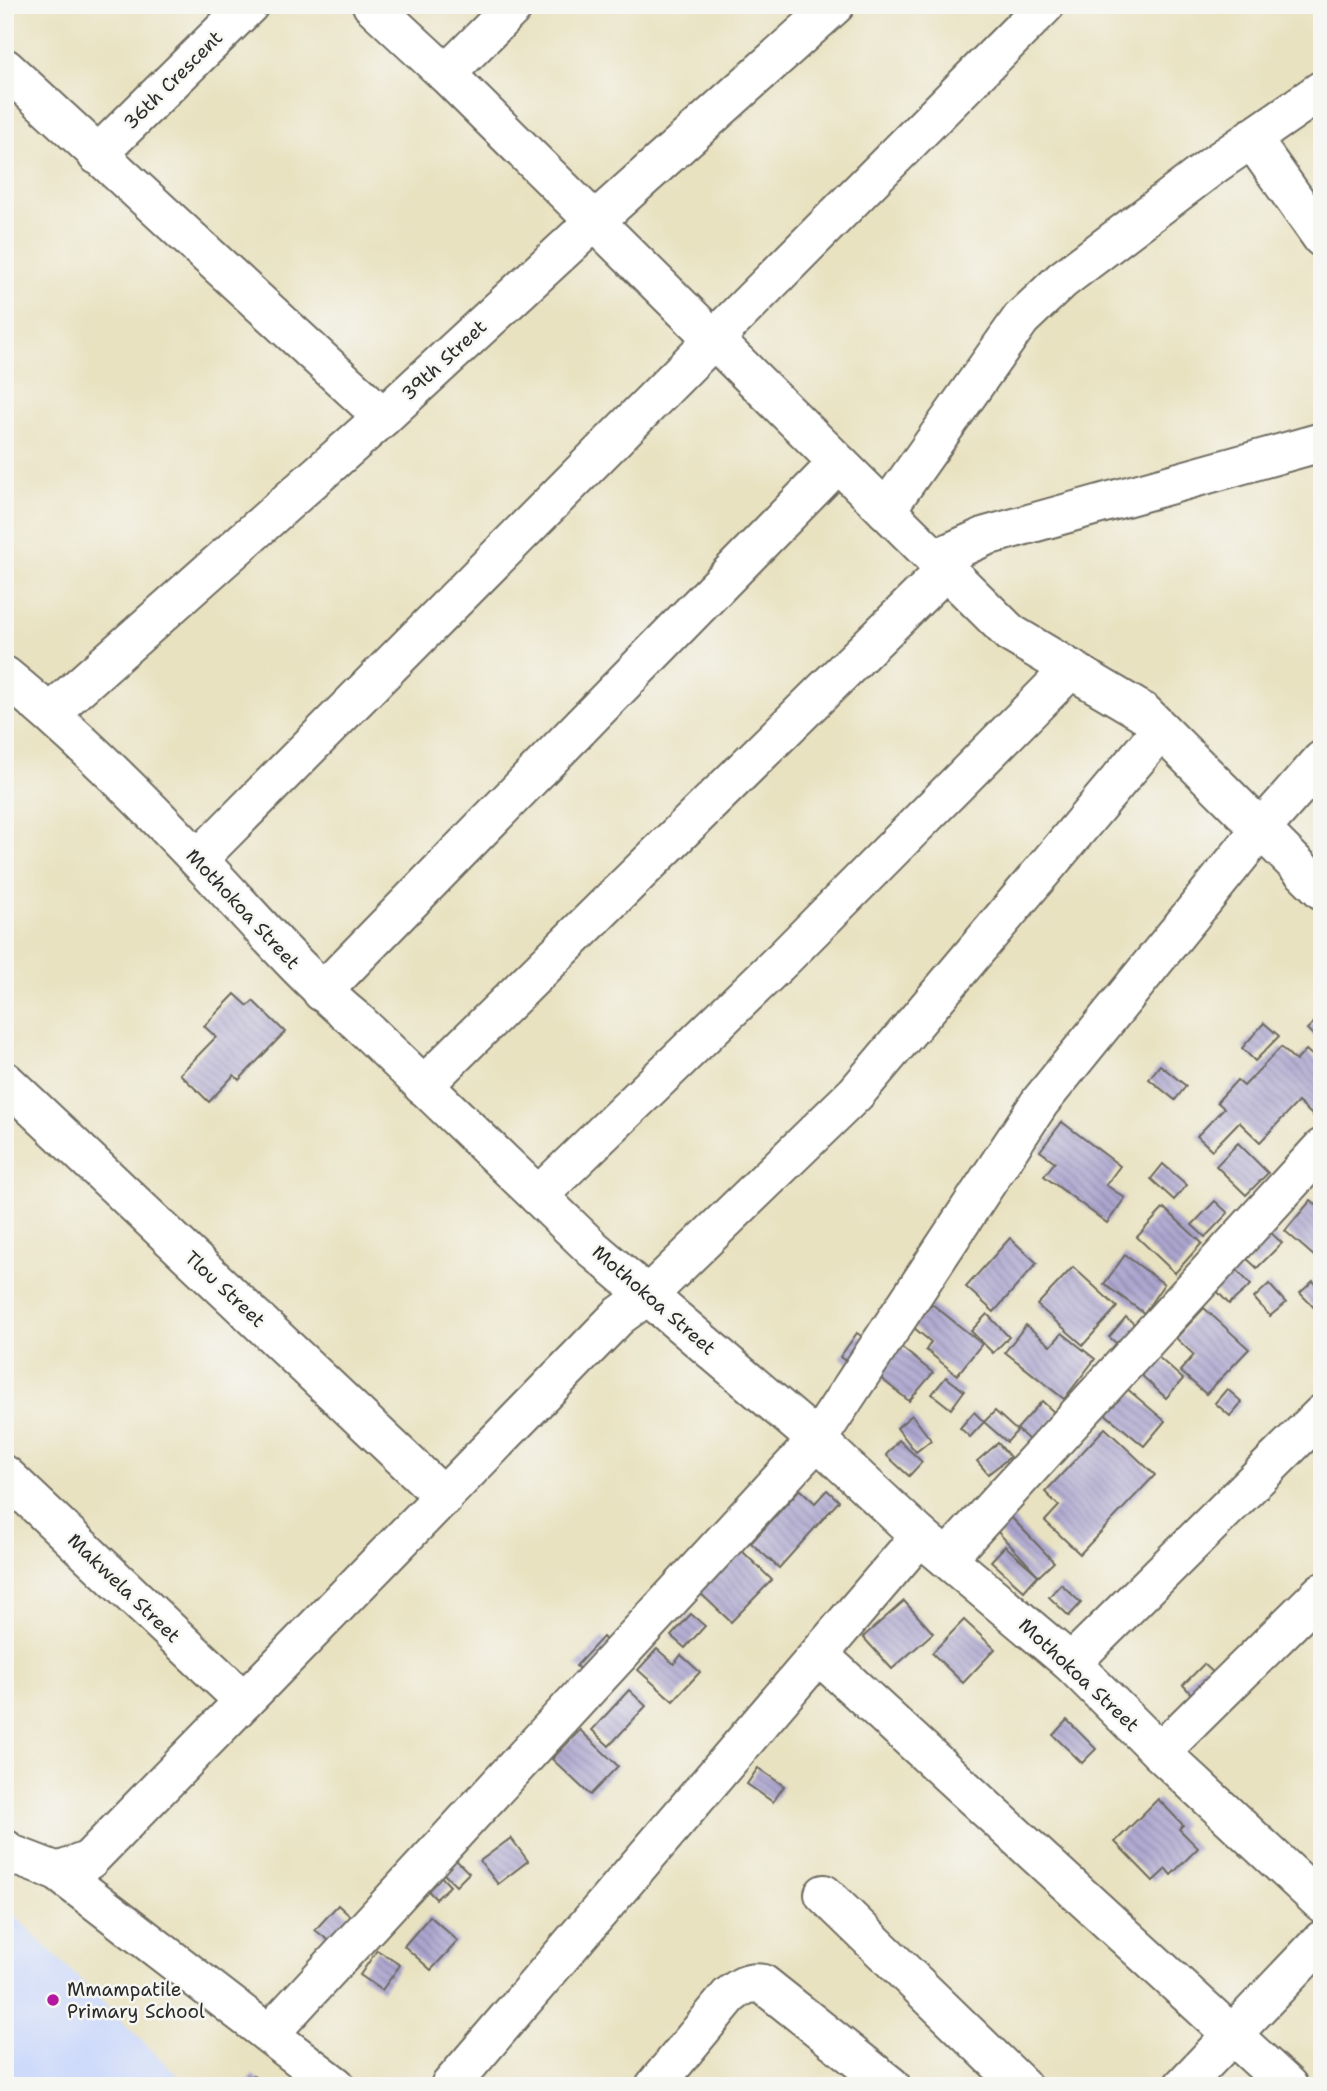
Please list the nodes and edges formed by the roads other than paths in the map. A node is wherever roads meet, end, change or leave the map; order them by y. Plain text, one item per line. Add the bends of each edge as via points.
1 (249, 5) edge
2 (372, 5) edge
3 (514, 5) edge
4 (835, 5) edge
5 (1045, 5) edge
6 (5, 68) edge
7 (446, 74) junction
8 (1322, 90) edge
9 (1251, 138) junction
10 (97, 155) junction
11 (595, 221) junction
12 (1322, 238) edge
13 (715, 340) junction
14 (383, 417) junction
15 (1322, 442) edge
16 (838, 463) junction
17 (886, 510) junction
18 (940, 565) junction
19 (1071, 669) junction
20 (5, 676) edge
21 (50, 713) junction
22 (1161, 730) junction
23 (1322, 760) edge
24 (1261, 829) junction
25 (198, 859) junction
26 (1322, 890) edge
27 (322, 992) junction
28 (5, 1081) edge
29 (423, 1086) junction
30 (1322, 1147) edge
31 (538, 1196) junction
32 (648, 1295) junction
33 (1322, 1414) edge
34 (817, 1440) junction
35 (5, 1475) edge
36 (444, 1497) junction
37 (934, 1547) junction
38 (1322, 1592) edge
39 (819, 1656) junction
40 (1072, 1662) junction
41 (244, 1701) junction
42 (1160, 1752) junction
43 (5, 1849) edge
44 (58, 1872) junction
45 (824, 1894) dead end
46 (1322, 1903) edge
47 (1322, 1940) edge
48 (269, 2034) junction
49 (1232, 2035) junction
50 (336, 2086) edge
51 (450, 2086) edge
52 (655, 2086) edge
53 (891, 2086) edge
54 (1022, 2086) edge
55 (1183, 2086) edge
56 (1288, 2086) edge

1 - 10 street, 36th Crescent
2 - 7 street
3 - 7 street
4 - 11 street, 39th Street
5 - 13 street
6 - 10 street
7 - 11 street
8 - 9 street
9 - 12 street
9 - 17 street via 1062,280 1021,319
10 - 14 street
11 - 13 street
11 - 14 street, 39th Street
13 - 16 street
13 - 25 street
14 - 21 street, 39th Street
15 - 18 street via 986,536
16 - 17 street
16 - 27 street
17 - 18 street
18 - 19 street via 1010,634
18 - 29 street
19 - 22 street via 1143,712
19 - 31 street via 786,956
20 - 21 street, Mothokoa Street
21 - 25 street, Mothokoa Street
22 - 24 street
22 - 32 street via 856,1093
23 - 24 street
24 - 26 street
24 - 34 street via 1040,1102
25 - 27 street, Mothokoa Street
27 - 29 street, Mothokoa Street
28 - 36 street, Tlou Street
29 - 31 street, Mothokoa Street
30 - 37 street
31 - 32 street, Mothokoa Street
32 - 34 street, Mothokoa Street
32 - 36 street via 619,1316
33 - 40 street
34 - 37 street, Mothokoa Street
34 - 48 street
35 - 41 street, Makwela Street
36 - 41 street
37 - 39 street
37 - 40 street, Mothokoa Street
38 - 42 street
39 - 49 street
39 - 51 street
40 - 42 street, Mothokoa Street
41 - 44 street via 89,1860
42 - 46 street, Mothokoa Street
43 - 44 street
44 - 48 street
45 - 54 street
47 - 49 street
48 - 50 street
49 - 55 street
49 - 56 street
52 - 53 street via 729,1996 752,1982 763,1984

